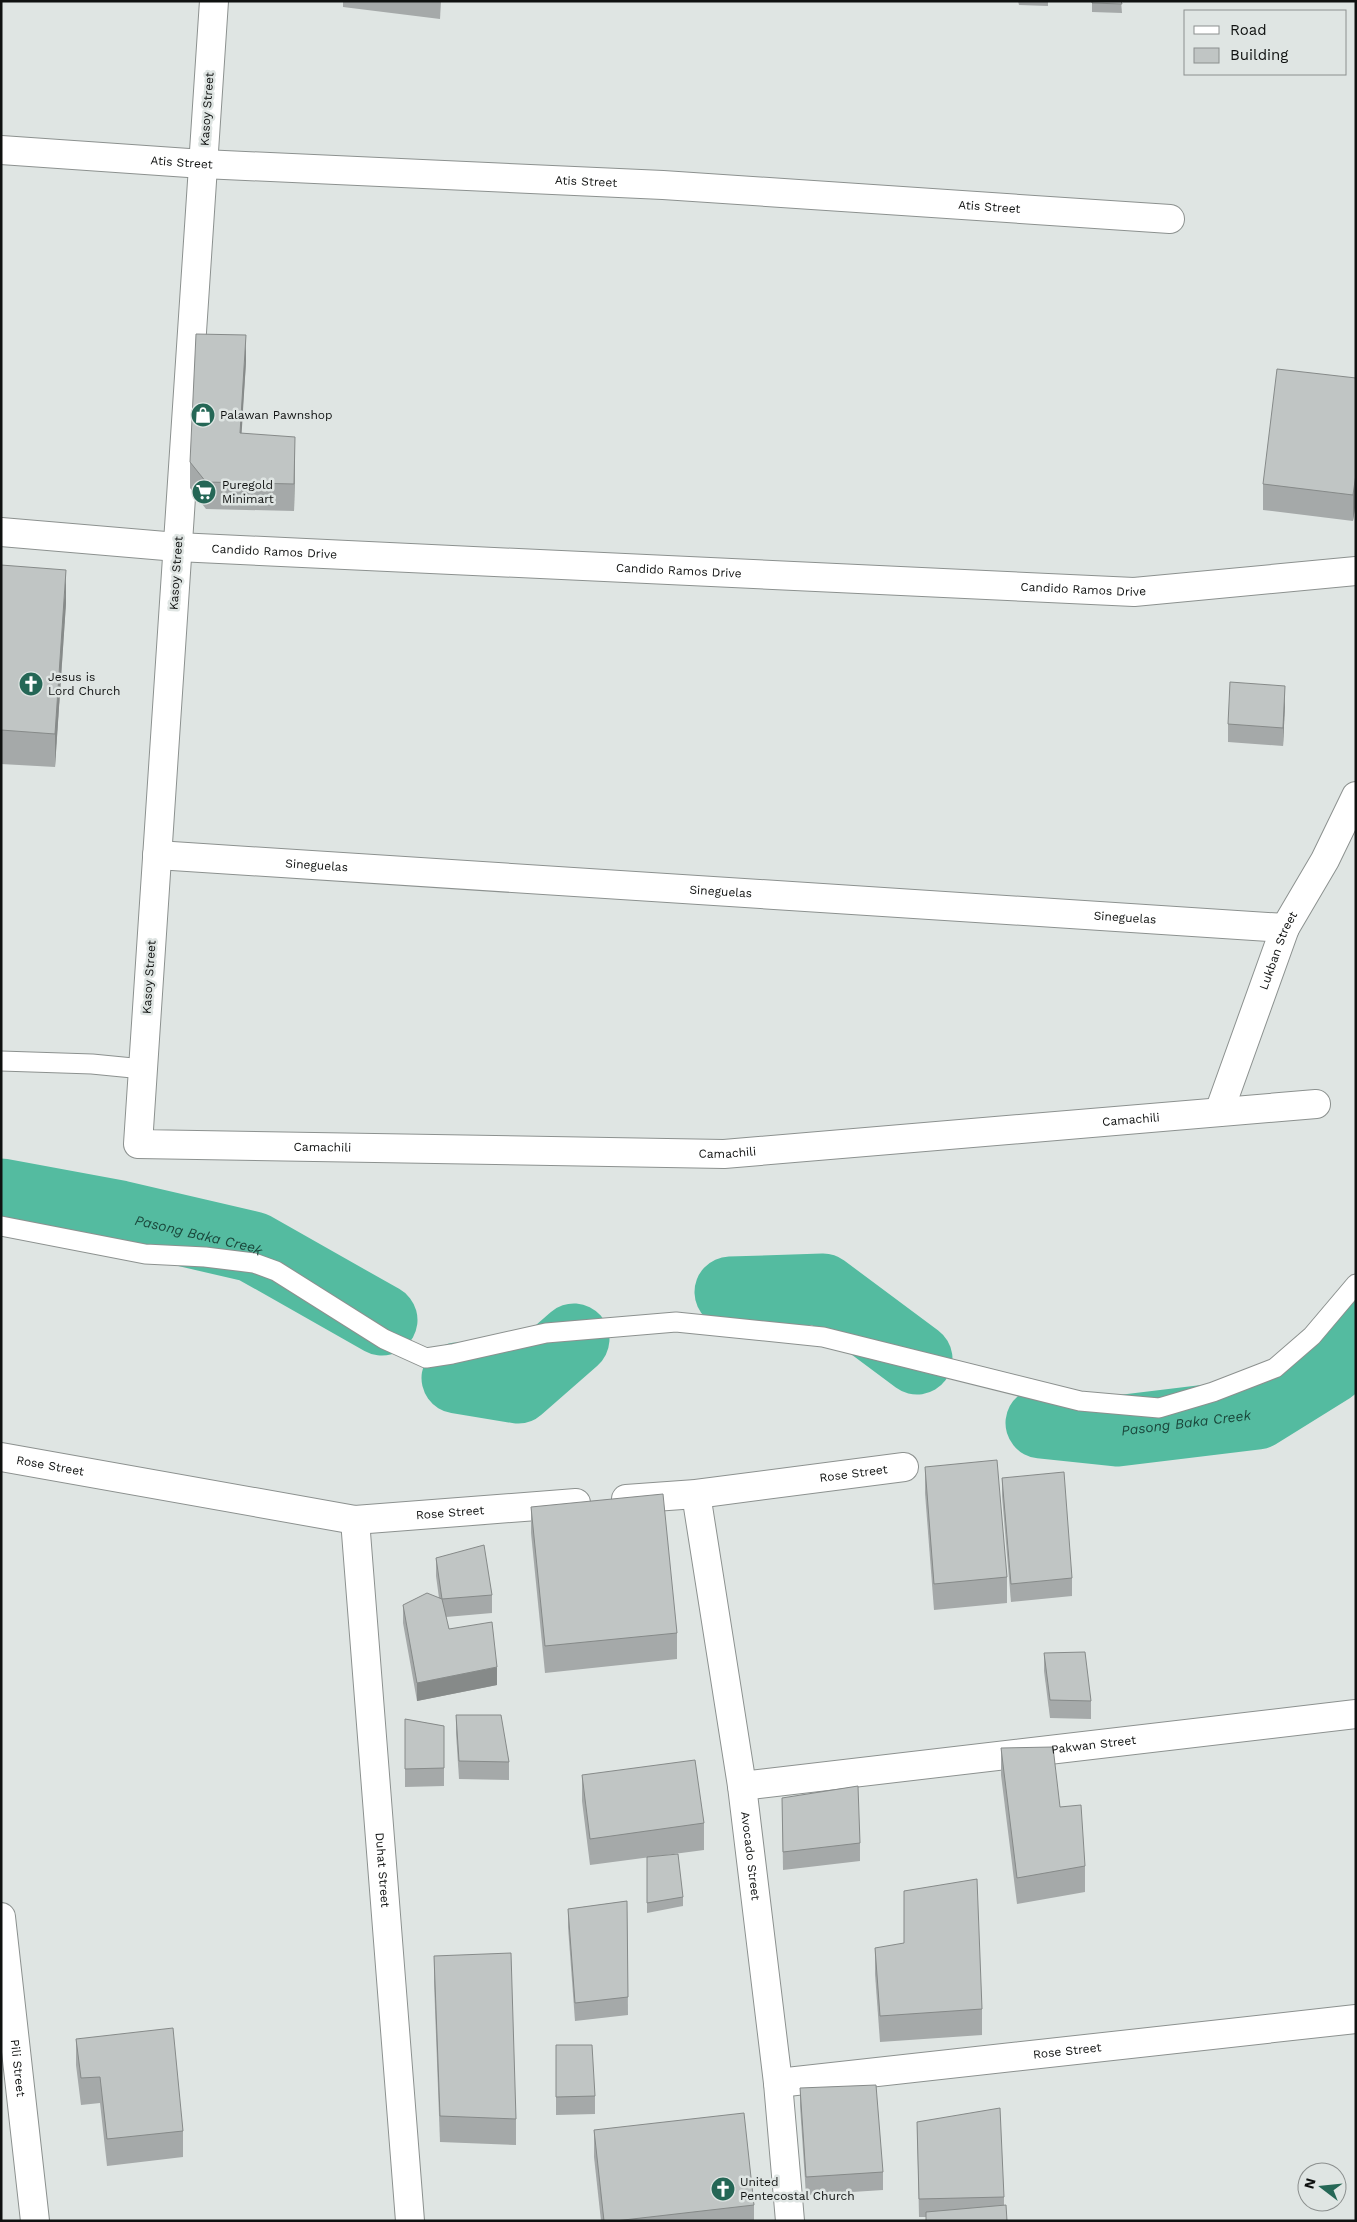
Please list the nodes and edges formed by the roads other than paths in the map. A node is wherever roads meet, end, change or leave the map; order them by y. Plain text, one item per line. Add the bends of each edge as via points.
1 (214, 1) edge
2 (1, 150) edge
3 (203, 164) junction
4 (1170, 219) dead end
5 (1, 532) edge
6 (177, 547) junction
7 (1356, 571) edge
8 (1356, 796) edge
9 (157, 855) junction
10 (1285, 928) junction
11 (1, 1061) edge
12 (143, 1069) junction
13 (1316, 1104) dead end
14 (1219, 1112) junction
15 (138, 1144) joint
16 (1, 1226) edge
17 (1356, 1284) edge
18 (1, 1457) edge
19 (904, 1467) dead end
20 (696, 1494) junction
21 (355, 1520) junction
22 (1356, 1714) edge
23 (742, 1786) junction
24 (1, 1917) edge
25 (1356, 2018) edge
26 (778, 2084) junction
27 (35, 2221) edge
28 (410, 2221) edge
29 (790, 2221) edge

1 - 3 street, Kasoy Street
2 - 3 street, Atis Street
3 - 4 street, Atis Street via 663,185
3 - 6 street, Kasoy Street
5 - 6 street, Candido Ramos Drive
6 - 7 street, Candido Ramos Drive via 1134,592
6 - 9 street, Kasoy Street
8 - 10 street, Lukban Street via 1325,860
9 - 10 street, Sineguelas
9 - 12 street, Kasoy Street
10 - 14 street, Lukban Street
11 - 12 lane
12 - 15 street, Kasoy Street
13 - 14 street, Camachili
14 - 15 street, Camachili via 724,1154
16 - 17 lane via 145,1254 254,1263 276,1271 384,1339 426,1358 546,1333 676,1322 823,1337 1080,1401 1159,1408 1275,1368 1312,1336
18 - 21 street, Rose Street
19 - 20 street, Rose Street
20 - 21 street, Rose Street
20 - 23 street, Avocado Street
21 - 28 street, Duhat Street
22 - 23 street, Pakwan Street
23 - 26 street, Avocado Street
24 - 27 street, Pili Street
25 - 26 street, Rose Street
26 - 29 street, Avocado Street

